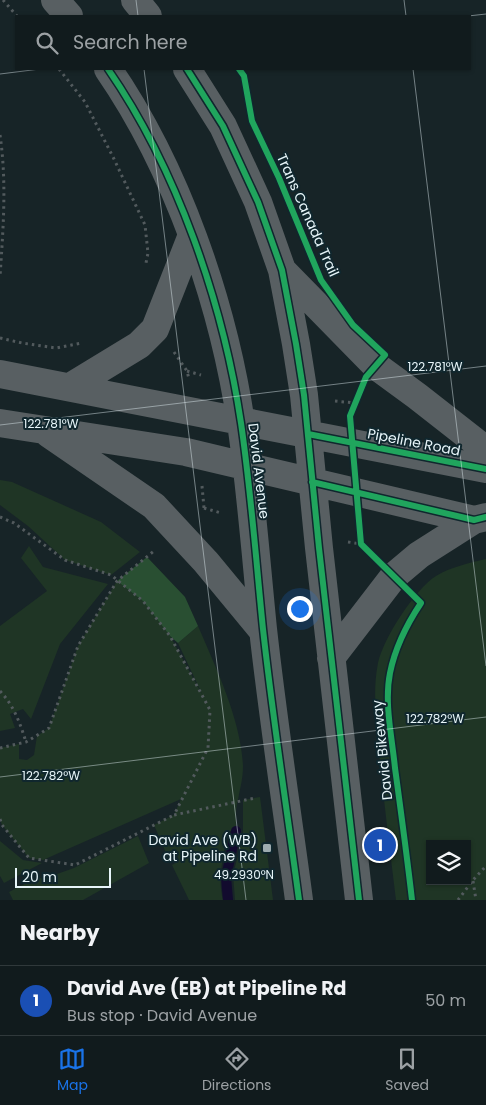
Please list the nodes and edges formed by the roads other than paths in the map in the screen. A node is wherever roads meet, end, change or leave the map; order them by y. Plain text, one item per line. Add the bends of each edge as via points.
1 (55, 0) edge
2 (135, 0) edge
3 (68, 15) edge
4 (147, 15) edge
5 (109, 70) edge
6 (188, 70) edge
7 (192, 235) junction
8 (282, 270) junction
9 (0, 374) edge
10 (70, 387) junction
11 (240, 422) junction
12 (0, 423) edge
13 (46, 432) junction
14 (308, 434) junction
15 (486, 450) edge
16 (246, 466) junction
17 (486, 470) edge
18 (312, 482) junction
19 (480, 518) edge
20 (264, 630) junction
21 (331, 658) junction
22 (299, 900) edge
23 (358, 900) edge

1 - 3 main road
2 - 4 main road
5 - 7 main road, David Avenue via 129,99 159,158
6 - 8 main road via 223,126 258,202
7 - 10 main road via 155,329 139,345
7 - 11 main road, David Avenue via 222,330
8 - 14 main road
8 - 15 main road via 376,366
9 - 10 main road, Pipeline Road
10 - 11 main road, Pipeline Road
11 - 14 main road, Pipeline Road
11 - 16 main road, David Avenue
12 - 13 main road
13 - 16 main road via 186,452
13 - 20 main road via 154,506
14 - 17 main road, Pipeline Road
14 - 18 main road
16 - 18 main road
16 - 20 main road, David Avenue
18 - 19 main road
18 - 21 main road
19 - 21 main road via 419,555 394,576
20 - 22 main road, David Avenue
21 - 23 main road

